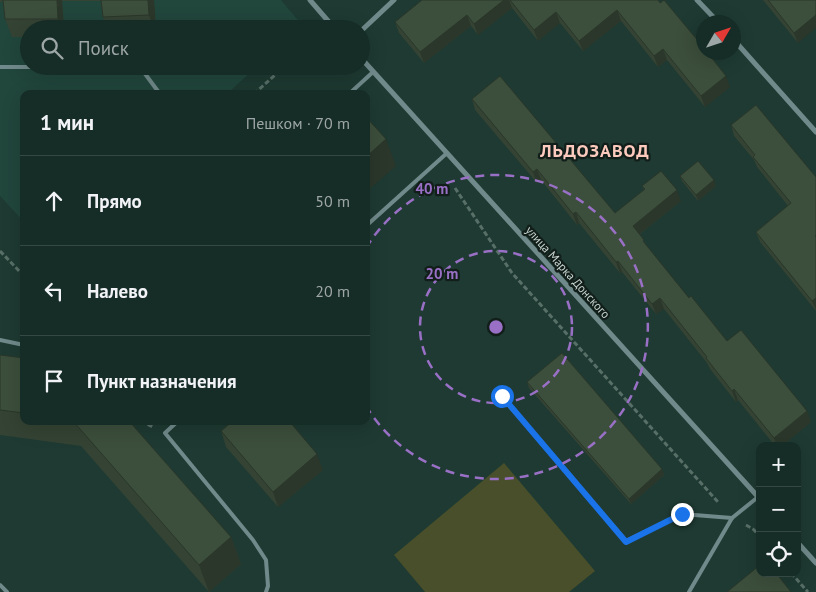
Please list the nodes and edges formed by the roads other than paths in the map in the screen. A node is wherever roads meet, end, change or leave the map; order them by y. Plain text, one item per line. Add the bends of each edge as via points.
1 (310, 0) edge
2 (394, 0) edge
3 (697, 0) edge
4 (711, 15) edge
5 (327, 20) edge
6 (370, 23) edge
7 (741, 48) edge
8 (0, 67) edge
9 (20, 67) edge
10 (370, 68) edge
11 (373, 72) junction
12 (146, 75) edge
13 (370, 75) edge
14 (370, 75) edge
15 (157, 90) edge
16 (353, 90) edge
17 (816, 132) edge
18 (447, 153) junction
19 (370, 222) edge
20 (0, 340) edge
21 (20, 344) edge
22 (502, 396) dead end
23 (174, 425) edge
24 (756, 495) edge
25 (756, 500) edge
26 (732, 518) junction
27 (801, 546) edge
28 (816, 563) edge
29 (0, 585) edge
30 (7, 592) edge
31 (266, 592) edge
32 (689, 592) edge

1 - 5 street
2 - 6 street
3 - 4 street
7 - 17 street
8 - 9 lane
10 - 11 street, улица Марка Донского
11 - 14 lane
11 - 18 street, улица Марка Донского
12 - 15 lane
13 - 16 lane
18 - 19 lane
18 - 24 street, улица Марка Донского
20 - 21 lane
22 - 26 lane via 626,542 682,514
23 - 31 lane via 165,433 266,560
25 - 26 lane
26 - 32 lane
27 - 28 street
29 - 30 lane

